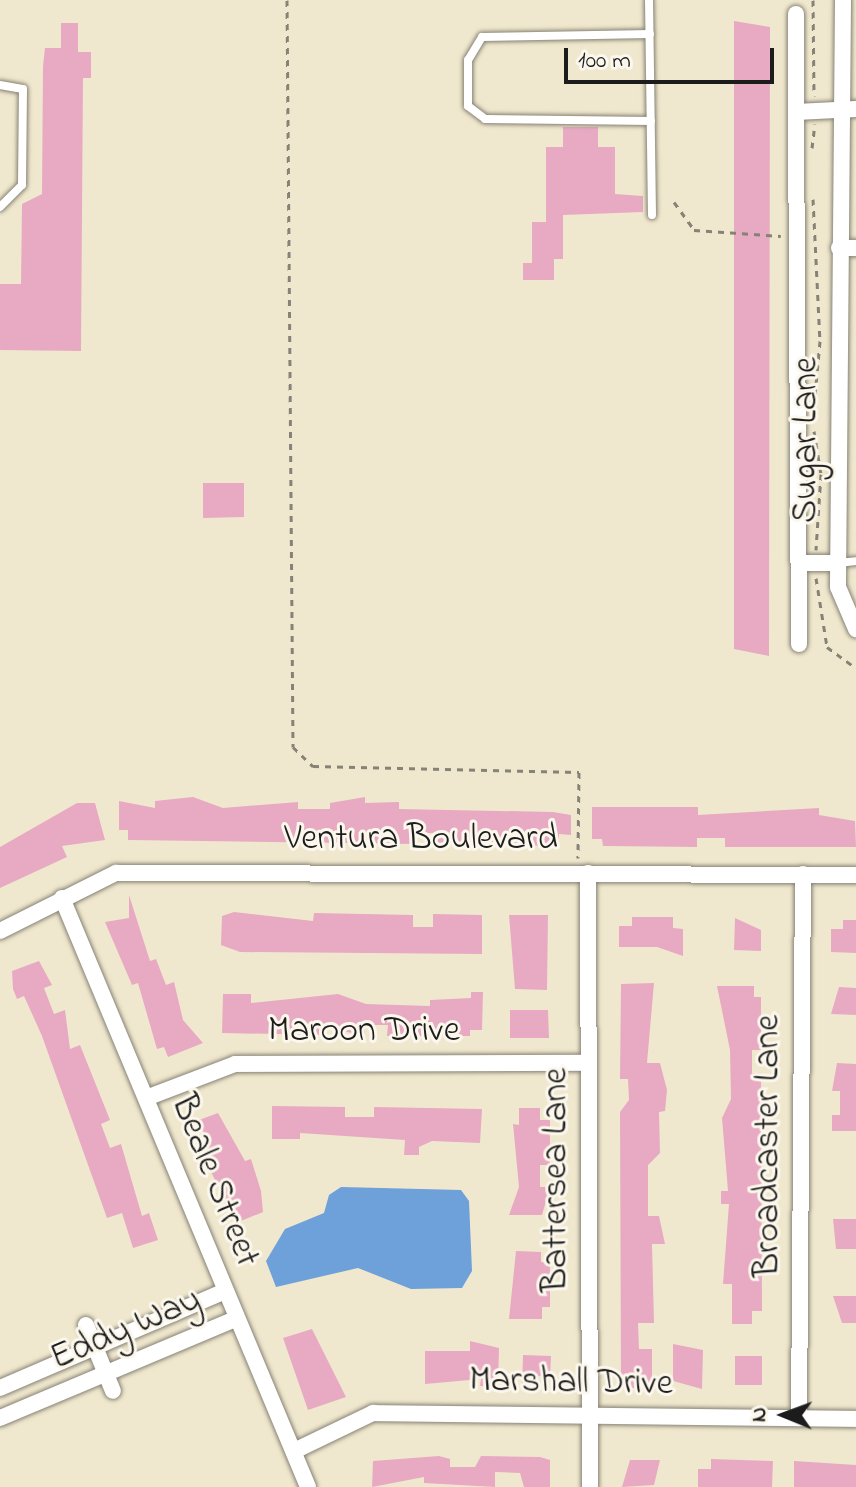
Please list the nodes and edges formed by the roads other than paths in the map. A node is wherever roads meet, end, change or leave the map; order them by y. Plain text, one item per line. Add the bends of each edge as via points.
1 (649, 0) edge
2 (843, 0) edge
3 (796, 14) dead end
4 (650, 34) junction
5 (0, 85) edge
6 (848, 109) edge
7 (796, 112) junction
8 (651, 121) junction
9 (0, 207) edge
10 (652, 215) dead end
11 (848, 248) edge
12 (856, 561) edge
13 (808, 563) junction
14 (838, 563) junction
15 (856, 629) edge
16 (799, 644) dead end
17 (583, 873) junction
18 (803, 874) junction
19 (856, 875) edge
20 (62, 898) junction
21 (0, 931) edge
22 (589, 1063) junction
23 (146, 1098) junction
24 (223, 1292) junction
25 (233, 1320) junction
26 (86, 1325) dead end
27 (96, 1346) junction
28 (105, 1373) junction
29 (0, 1388) edge
30 (113, 1391) dead end
31 (590, 1414) junction
32 (0, 1418) edge
33 (799, 1418) junction
34 (856, 1419) edge
35 (294, 1451) junction
36 (308, 1487) edge
37 (590, 1487) edge

1 - 4 lane
2 - 6 street, Sugar Lane
3 - 7 street
4 - 8 lane
4 - 8 lane via 482,37 468,60 468,106 485,119
5 - 9 lane via 23,89 22,185
6 - 7 street
6 - 11 street, Sugar Lane
7 - 13 street
8 - 10 lane
11 - 14 street, Sugar Lane
12 - 14 lane
13 - 14 street
13 - 16 street
14 - 15 street, Sugar Lane via 838,587
17 - 18 street, Ventura Boulevard
17 - 20 street, Ventura Boulevard via 127,873
17 - 22 street, Battersea Lane
18 - 19 street, Ventura Boulevard
18 - 33 street, Broadcaster Lane
20 - 21 street, Ventura Boulevard
20 - 23 street, Beale Street
22 - 23 street, Maroon Drive via 235,1064
22 - 31 street, Battersea Lane
23 - 24 street, Beale Street
24 - 25 street, Beale Street
24 - 27 street, Eddy Way
25 - 28 street, Eddy Way
25 - 35 street, Beale Street
26 - 27 street
27 - 28 street
27 - 29 street, Eddy Way
28 - 30 street
28 - 32 street, Eddy Way
31 - 33 street, Marshall Drive
31 - 35 street, Marshall Drive via 373,1413
31 - 37 street, Battersea Lane
33 - 34 street, Marshall Drive
35 - 36 street, Beale Street

